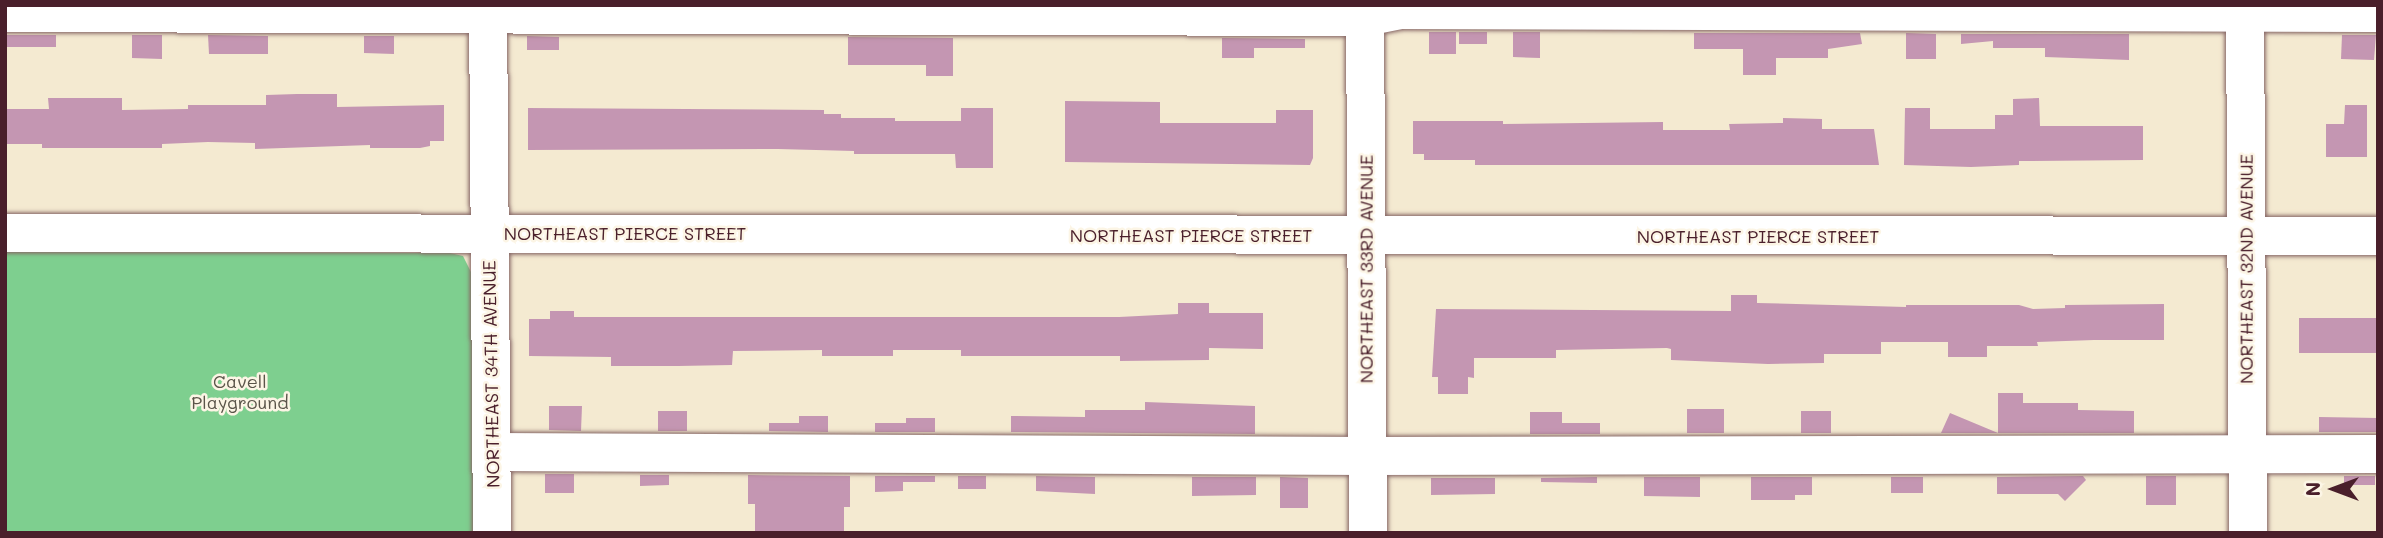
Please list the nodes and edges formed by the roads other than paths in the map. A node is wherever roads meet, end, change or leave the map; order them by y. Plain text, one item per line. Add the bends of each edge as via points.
1 (2245, 9) edge
2 (488, 10) edge
3 (1365, 11) edge
4 (2378, 12) edge
5 (5, 13) edge
6 (5, 233) edge
7 (489, 233) junction
8 (1366, 235) junction
9 (2245, 236) junction
10 (2378, 236) edge
11 (491, 452) junction
12 (2247, 454) junction
13 (2378, 454) edge
14 (1367, 456) junction
15 (492, 533) edge
16 (1368, 533) edge
17 (2248, 533) edge

1 - 3 street
1 - 4 street
1 - 9 street, NORTHEAST 32ND AVENUE
2 - 3 street
2 - 5 street
2 - 7 street, NORTHEAST 34TH AVENUE
3 - 8 street, NORTHEAST 33RD AVENUE
6 - 7 street, NORTHEAST PIERCE STREET
7 - 8 street, NORTHEAST PIERCE STREET
7 - 11 street, NORTHEAST 34TH AVENUE
8 - 9 street, NORTHEAST PIERCE STREET
8 - 14 street, NORTHEAST 33RD AVENUE
9 - 10 street, NORTHEAST PIERCE STREET
9 - 12 street, NORTHEAST 32ND AVENUE
11 - 14 street
11 - 15 street, NORTHEAST 34TH AVENUE
12 - 13 street
12 - 14 street
12 - 17 street, NORTHEAST 32ND AVENUE
14 - 16 street, NORTHEAST 33RD AVENUE

